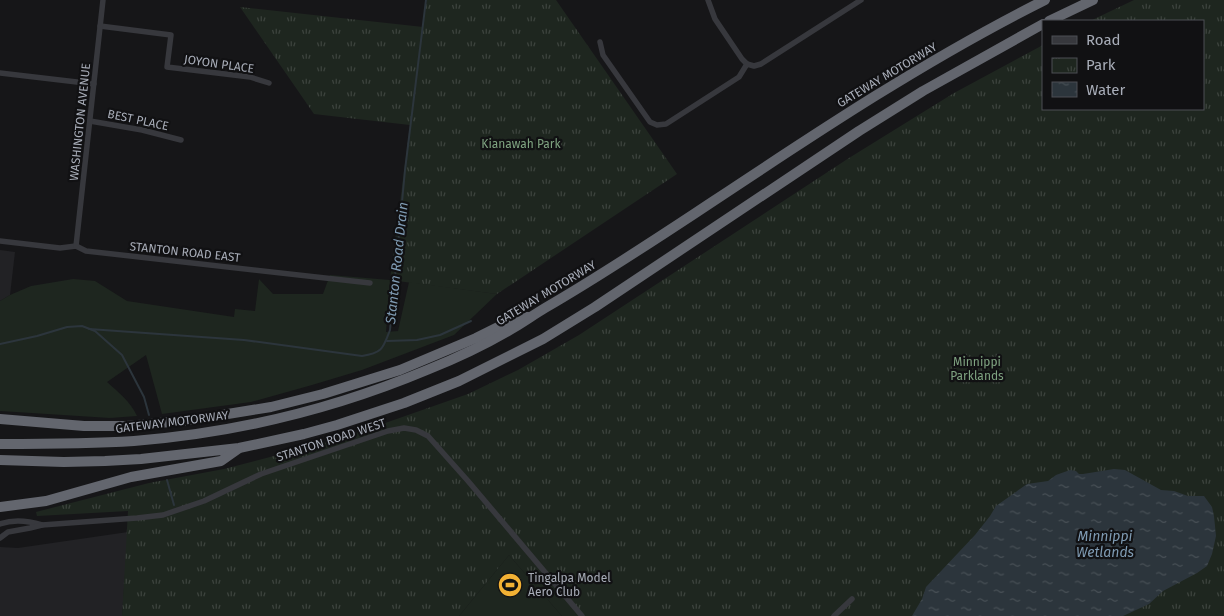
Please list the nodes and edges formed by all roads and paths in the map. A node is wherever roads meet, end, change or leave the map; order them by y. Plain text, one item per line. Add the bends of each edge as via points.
1 (103, 0) edge
2 (708, 0) edge
3 (861, 0) edge
4 (1045, 0) edge
5 (1092, 0) edge
6 (1051, 20) edge
7 (1042, 25) edge
8 (100, 26) junction
9 (600, 42) dead end
10 (747, 64) junction
11 (0, 73) edge
12 (269, 83) dead end
13 (94, 84) junction
14 (90, 121) junction
15 (180, 140) dead end
16 (0, 241) edge
17 (76, 246) junction
18 (370, 283) dead end
19 (531, 317) junction
20 (0, 419) edge
21 (0, 444) edge
22 (239, 448) junction
23 (0, 460) edge
24 (0, 507) edge
25 (0, 524) edge
26 (42, 525) junction
27 (0, 538) edge
28 (852, 599) dead end
29 (582, 616) edge
30 (834, 616) edge

1 - 8 street, WASHINGTON AVENUE
2 - 10 street via 715,18
3 - 10 street via 761,64
4 - 19 highway, GATEWAY MOTORWAY via 902,80
5 - 6 highway
7 - 22 highway via 859,131 595,307 527,347 459,381 373,414
8 - 12 street, JOYON PLACE via 171,35 167,67 250,76
8 - 13 street, WASHINGTON AVENUE
9 - 10 street via 603,54 644,115 657,125 666,124 739,78
11 - 13 street
13 - 14 street, WASHINGTON AVENUE
14 - 15 street, BEST PLACE
14 - 17 street, WASHINGTON AVENUE
16 - 17 street, STANTON ROAD EAST via 60,248
17 - 18 street, STANTON ROAD EAST via 86,251
19 - 20 highway via 518,317 400,370 271,407 127,426
19 - 21 highway, GATEWAY MOTORWAY via 488,342 384,387 261,422 136,441
22 - 23 highway via 114,461
22 - 24 highway via 221,460 132,477 46,501
25 - 26 street, STANTON ROAD WEST via 30,521
26 - 27 street, STANTON ROAD WEST via 8,532
26 - 29 street, STANTON ROAD WEST via 163,515 204,501 261,474 388,431 416,430 428,436
28 - 30 street

